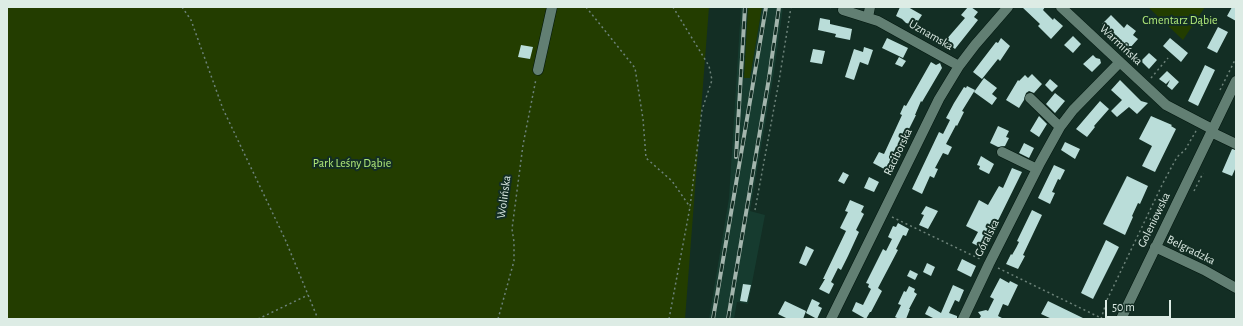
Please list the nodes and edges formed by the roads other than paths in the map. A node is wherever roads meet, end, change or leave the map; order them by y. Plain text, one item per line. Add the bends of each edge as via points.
1 (552, 7) edge
2 (870, 7) edge
3 (1008, 7) edge
4 (1061, 7) edge
5 (843, 10) dead end
6 (868, 17) junction
7 (1120, 62) junction
8 (959, 66) junction
9 (537, 73) road end
10 (1236, 81) edge
11 (1030, 98) dead end
12 (1060, 127) junction
13 (1212, 130) junction
14 (1236, 144) edge
15 (1002, 152) dead end
16 (1037, 169) junction
17 (1155, 247) junction
18 (1236, 288) edge
19 (831, 319) edge
20 (963, 319) edge
21 (1121, 319) edge

1 - 9 street
2 - 6 street
3 - 8 street, Raciborska
4 - 7 street, Warmińska
5 - 6 street, Uznamska
6 - 8 street, Uznamska
7 - 12 street, Góralska
7 - 13 street, Warmińska via 1166,105
8 - 19 street, Raciborska via 933,110
10 - 13 street, Goleniowska
11 - 12 street
12 - 16 street, Góralska
13 - 14 street
13 - 17 street, Goleniowska
15 - 16 street
16 - 20 street, Góralska
17 - 18 street, Belgradzka
17 - 21 street, Goleniowska

